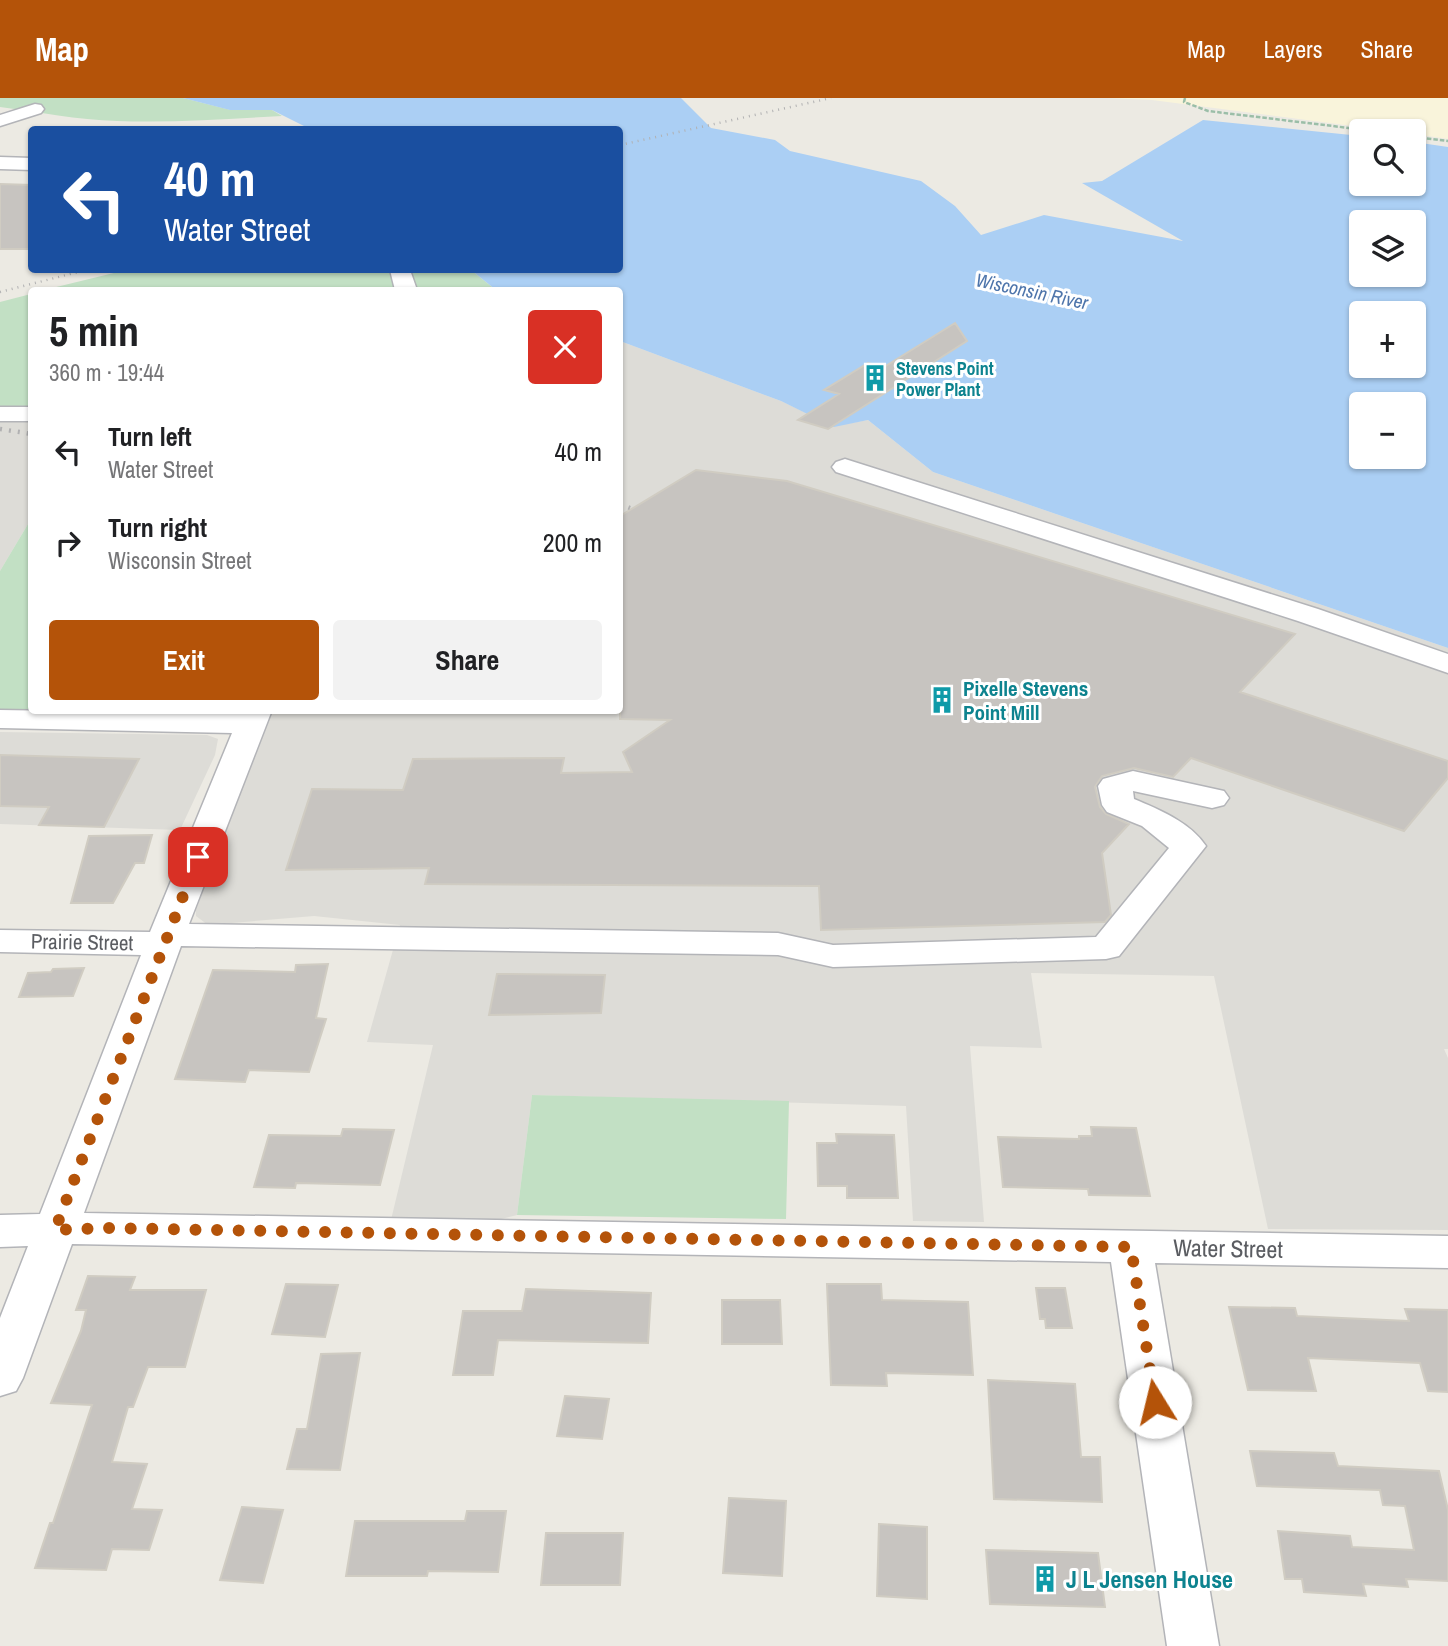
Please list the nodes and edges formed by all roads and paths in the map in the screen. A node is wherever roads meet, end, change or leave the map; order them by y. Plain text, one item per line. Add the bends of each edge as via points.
1 (1185, 98) edge
2 (35, 109) dead end
3 (3, 119) edge
4 (1349, 128) edge
5 (1426, 138) edge
6 (1448, 141) edge
7 (0, 163) edge
8 (28, 163) edge
9 (0, 414) edge
10 (28, 414) edge
11 (845, 467) dead end
12 (1448, 664) edge
13 (254, 717) edge
14 (0, 719) edge
15 (1212, 798) dead end
16 (0, 940) edge
17 (166, 940) junction
18 (55, 1230) junction
19 (0, 1231) edge
20 (1131, 1247) junction
21 (1448, 1252) edge
22 (0, 1378) edge
23 (1193, 1646) edge

1 - 4 path via 1187,105 1209,111
2 - 3 street
5 - 6 path
7 - 8 street
9 - 10 street
11 - 12 street
13 - 14 street
13 - 17 street
15 - 17 street, Prairie Street via 1133,781 1115,786 1119,805 1154,819 1189,846 1106,948 833,956 778,944
16 - 17 street, Prairie Street
17 - 18 street
18 - 19 street, Water Street
18 - 20 street, Water Street via 150,1228
18 - 22 street
20 - 21 street, Water Street
20 - 23 street

